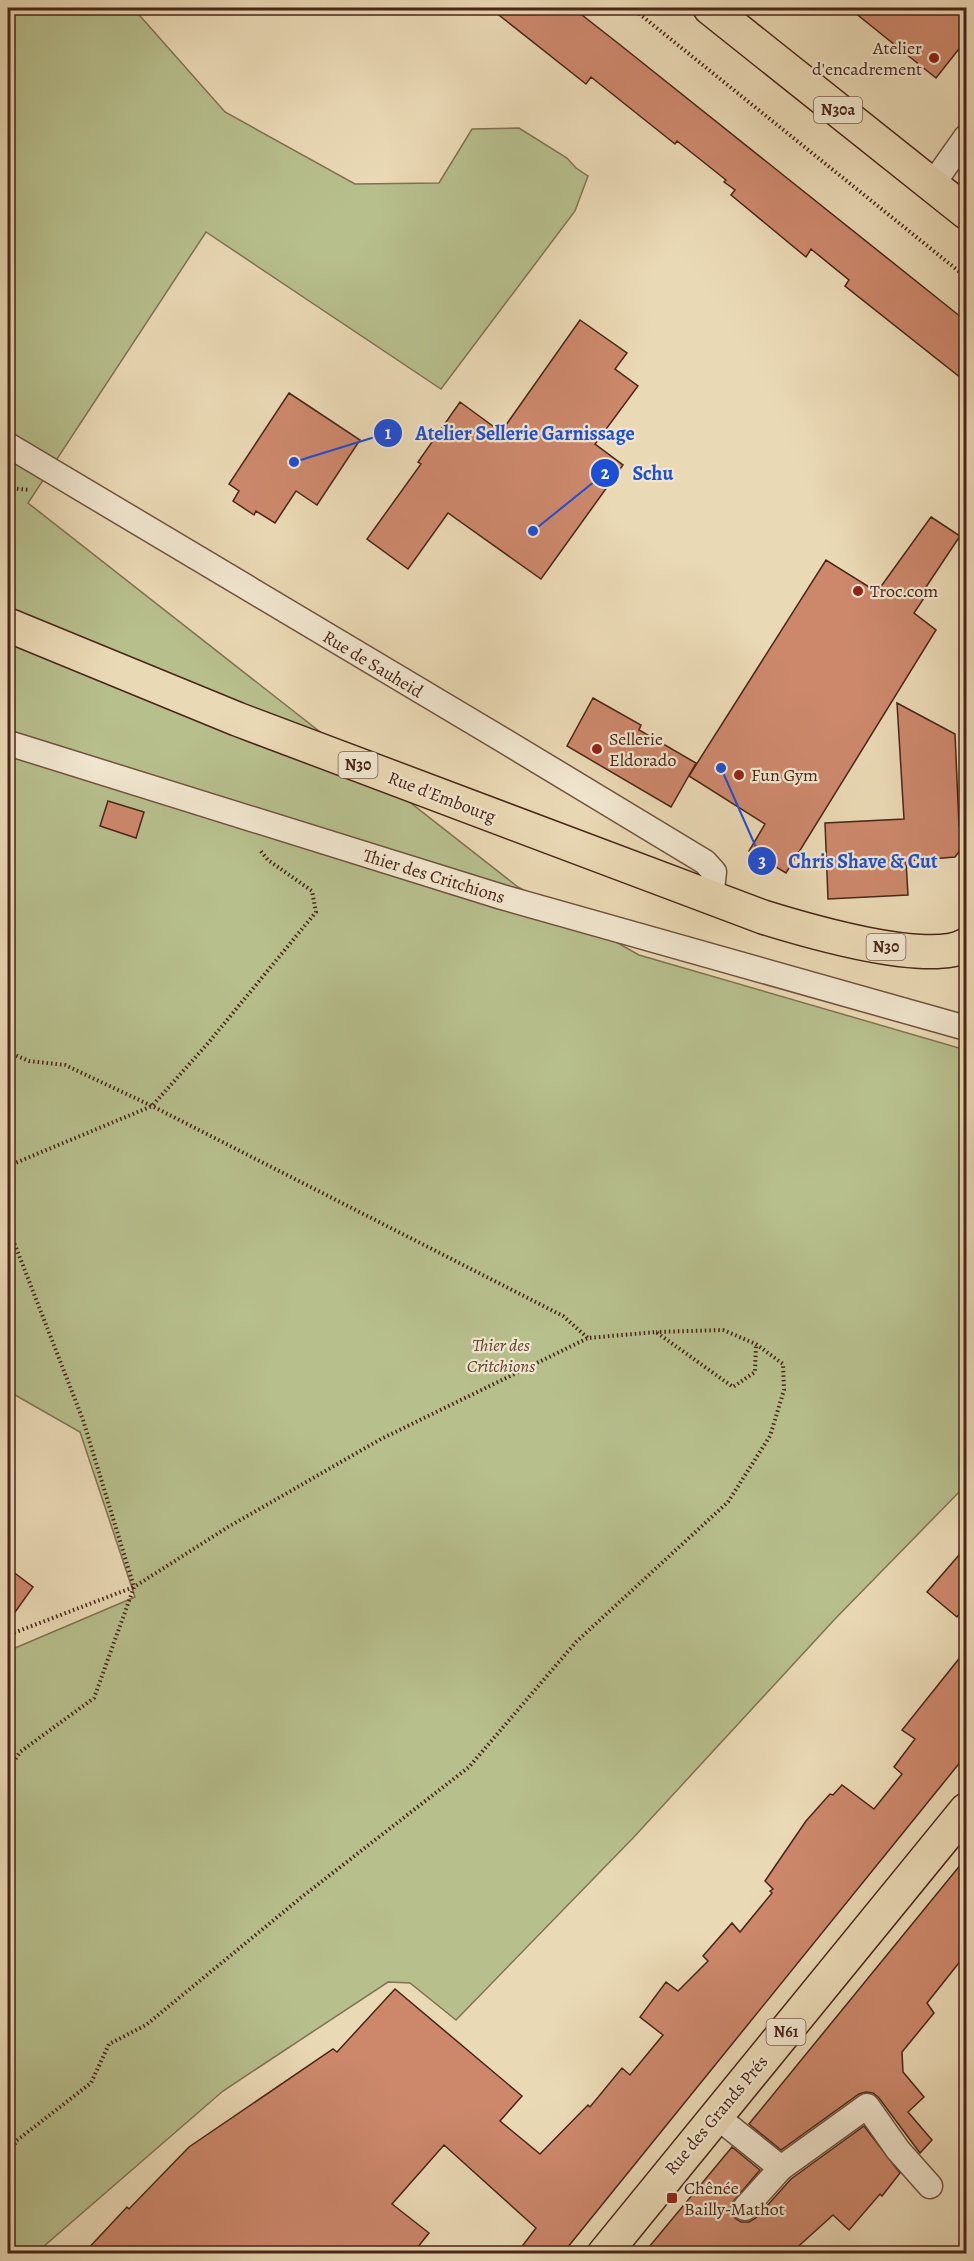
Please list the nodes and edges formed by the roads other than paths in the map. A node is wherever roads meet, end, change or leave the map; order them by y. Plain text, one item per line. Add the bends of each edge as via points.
1 (710, 8) edge
2 (966, 136) edge
3 (932, 185) junction
4 (966, 212) edge
5 (8, 445) edge
6 (8, 625) edge
7 (8, 743) edge
8 (711, 899) junction
9 (964, 951) edge
10 (966, 1028) edge
11 (966, 1810) edge
12 (716, 2116) junction
13 (781, 2168) junction
14 (930, 2186) dead end
15 (745, 2208) dead end
16 (604, 2253) edge

1 - 3 main road, N30a
2 - 3 street
3 - 4 main road, N30a
5 - 8 street, Rue de Sauheid via 705,862 714,872
6 - 8 main road, Rue d'Embourg / N30 via 237,719
7 - 10 street, Thier des Critchions via 502,897
8 - 9 main road, N30 via 828,937 919,952
11 - 12 main road, Rue des Grands Prés / N61
12 - 13 street
12 - 16 main road, Rue des Grands Prés / N61
13 - 14 street via 867,2106
13 - 15 street

